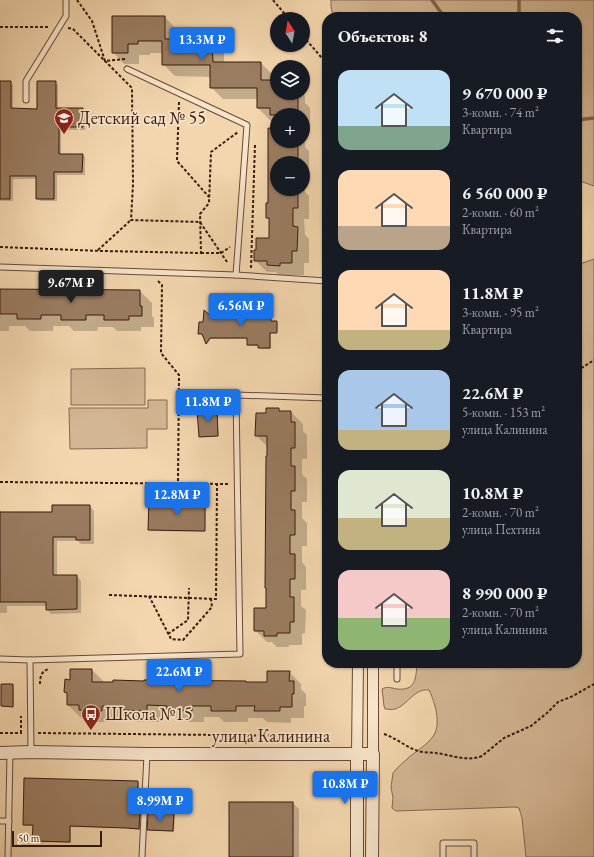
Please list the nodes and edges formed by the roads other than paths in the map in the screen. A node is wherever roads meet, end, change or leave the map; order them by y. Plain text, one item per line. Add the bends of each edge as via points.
1 (66, 0) edge
2 (127, 68) dead end
3 (26, 100) dead end
4 (0, 267) edge
5 (236, 275) junction
6 (322, 282) edge
7 (322, 398) edge
8 (0, 659) edge
9 (30, 660) junction
10 (358, 668) edge
11 (373, 668) edge
12 (397, 668) edge
13 (397, 679) dead end
14 (30, 752) junction
15 (5, 753) edge
16 (147, 754) junction
17 (357, 754) junction
18 (373, 754) junction
19 (0, 821) edge
20 (9, 821) junction
21 (8, 857) edge
22 (142, 857) edge
23 (357, 857) edge
24 (372, 857) edge
25 (443, 857) edge
26 (474, 857) edge

1 - 3 lane via 66,16 26,81
2 - 5 lane via 247,125
4 - 5 lane
5 - 6 lane
7 - 9 lane via 236,395 240,654
8 - 9 lane
9 - 14 lane
10 - 17 street
11 - 18 street
12 - 13 lane
14 - 15 street, улица Калинина
14 - 16 street, улица Калинина
15 - 20 lane
16 - 17 street, улица Калинина
16 - 22 lane
17 - 18 street, улица Калинина
17 - 23 street
18 - 24 street
19 - 20 lane
20 - 21 lane
25 - 26 lane via 443,843 474,843

